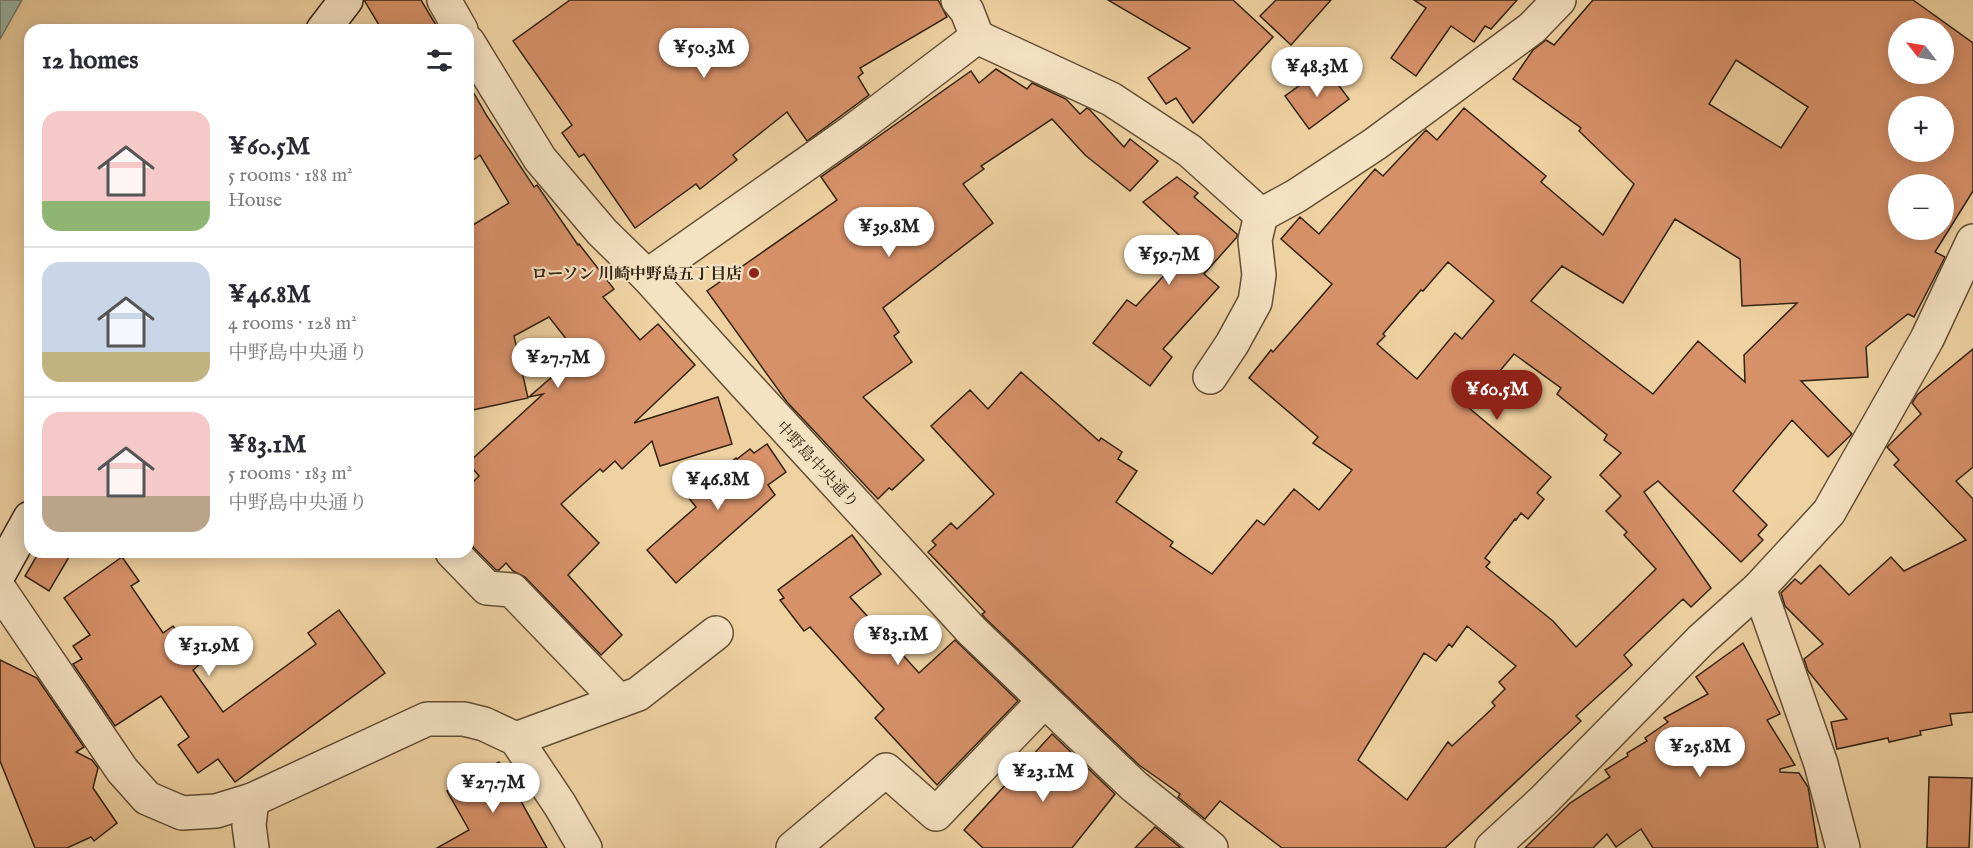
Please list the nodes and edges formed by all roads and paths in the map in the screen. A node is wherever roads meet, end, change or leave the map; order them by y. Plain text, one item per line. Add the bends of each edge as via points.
1 (346, 0) edge
2 (444, 0) edge
3 (957, 0) edge
4 (1559, 0) edge
5 (328, 24) edge
6 (458, 24) edge
7 (977, 37) junction
8 (474, 52) edge
9 (1261, 215) junction
10 (1973, 242) edge
11 (647, 276) junction
12 (1210, 376) dead end
13 (24, 529) edge
14 (458, 558) edge
15 (0, 572) edge
16 (1759, 588) junction
17 (0, 590) edge
18 (716, 633) dead end
19 (619, 701) junction
20 (1044, 701) junction
21 (516, 739) junction
22 (252, 800) junction
23 (252, 848) edge
24 (585, 848) edge
25 (793, 848) edge
26 (1211, 848) edge
27 (1492, 848) edge
28 (1843, 848) edge

1 - 5 street
2 - 6 street
3 - 7 street via 967,11
4 - 9 street via 1532,28 1375,144
7 - 9 street via 1111,99 1191,151
7 - 11 street via 853,131
8 - 11 street, 中野島中央通り via 540,159 602,232
9 - 12 street via 1255,240 1259,275 1255,302
10 - 16 street via 1927,339 1829,512
11 - 20 street, 中野島中央通り via 972,631
13 - 15 street
14 - 19 street via 487,588 512,590
16 - 27 street via 1701,640
16 - 28 street via 1821,764
17 - 22 street via 122,770 147,798 182,813 216,811
18 - 19 street via 638,694
19 - 21 street
20 - 25 street via 936,814 886,770
20 - 26 street, 中野島中央通り via 1134,786
21 - 22 street via 484,723 427,719
21 - 24 street
22 - 23 street

